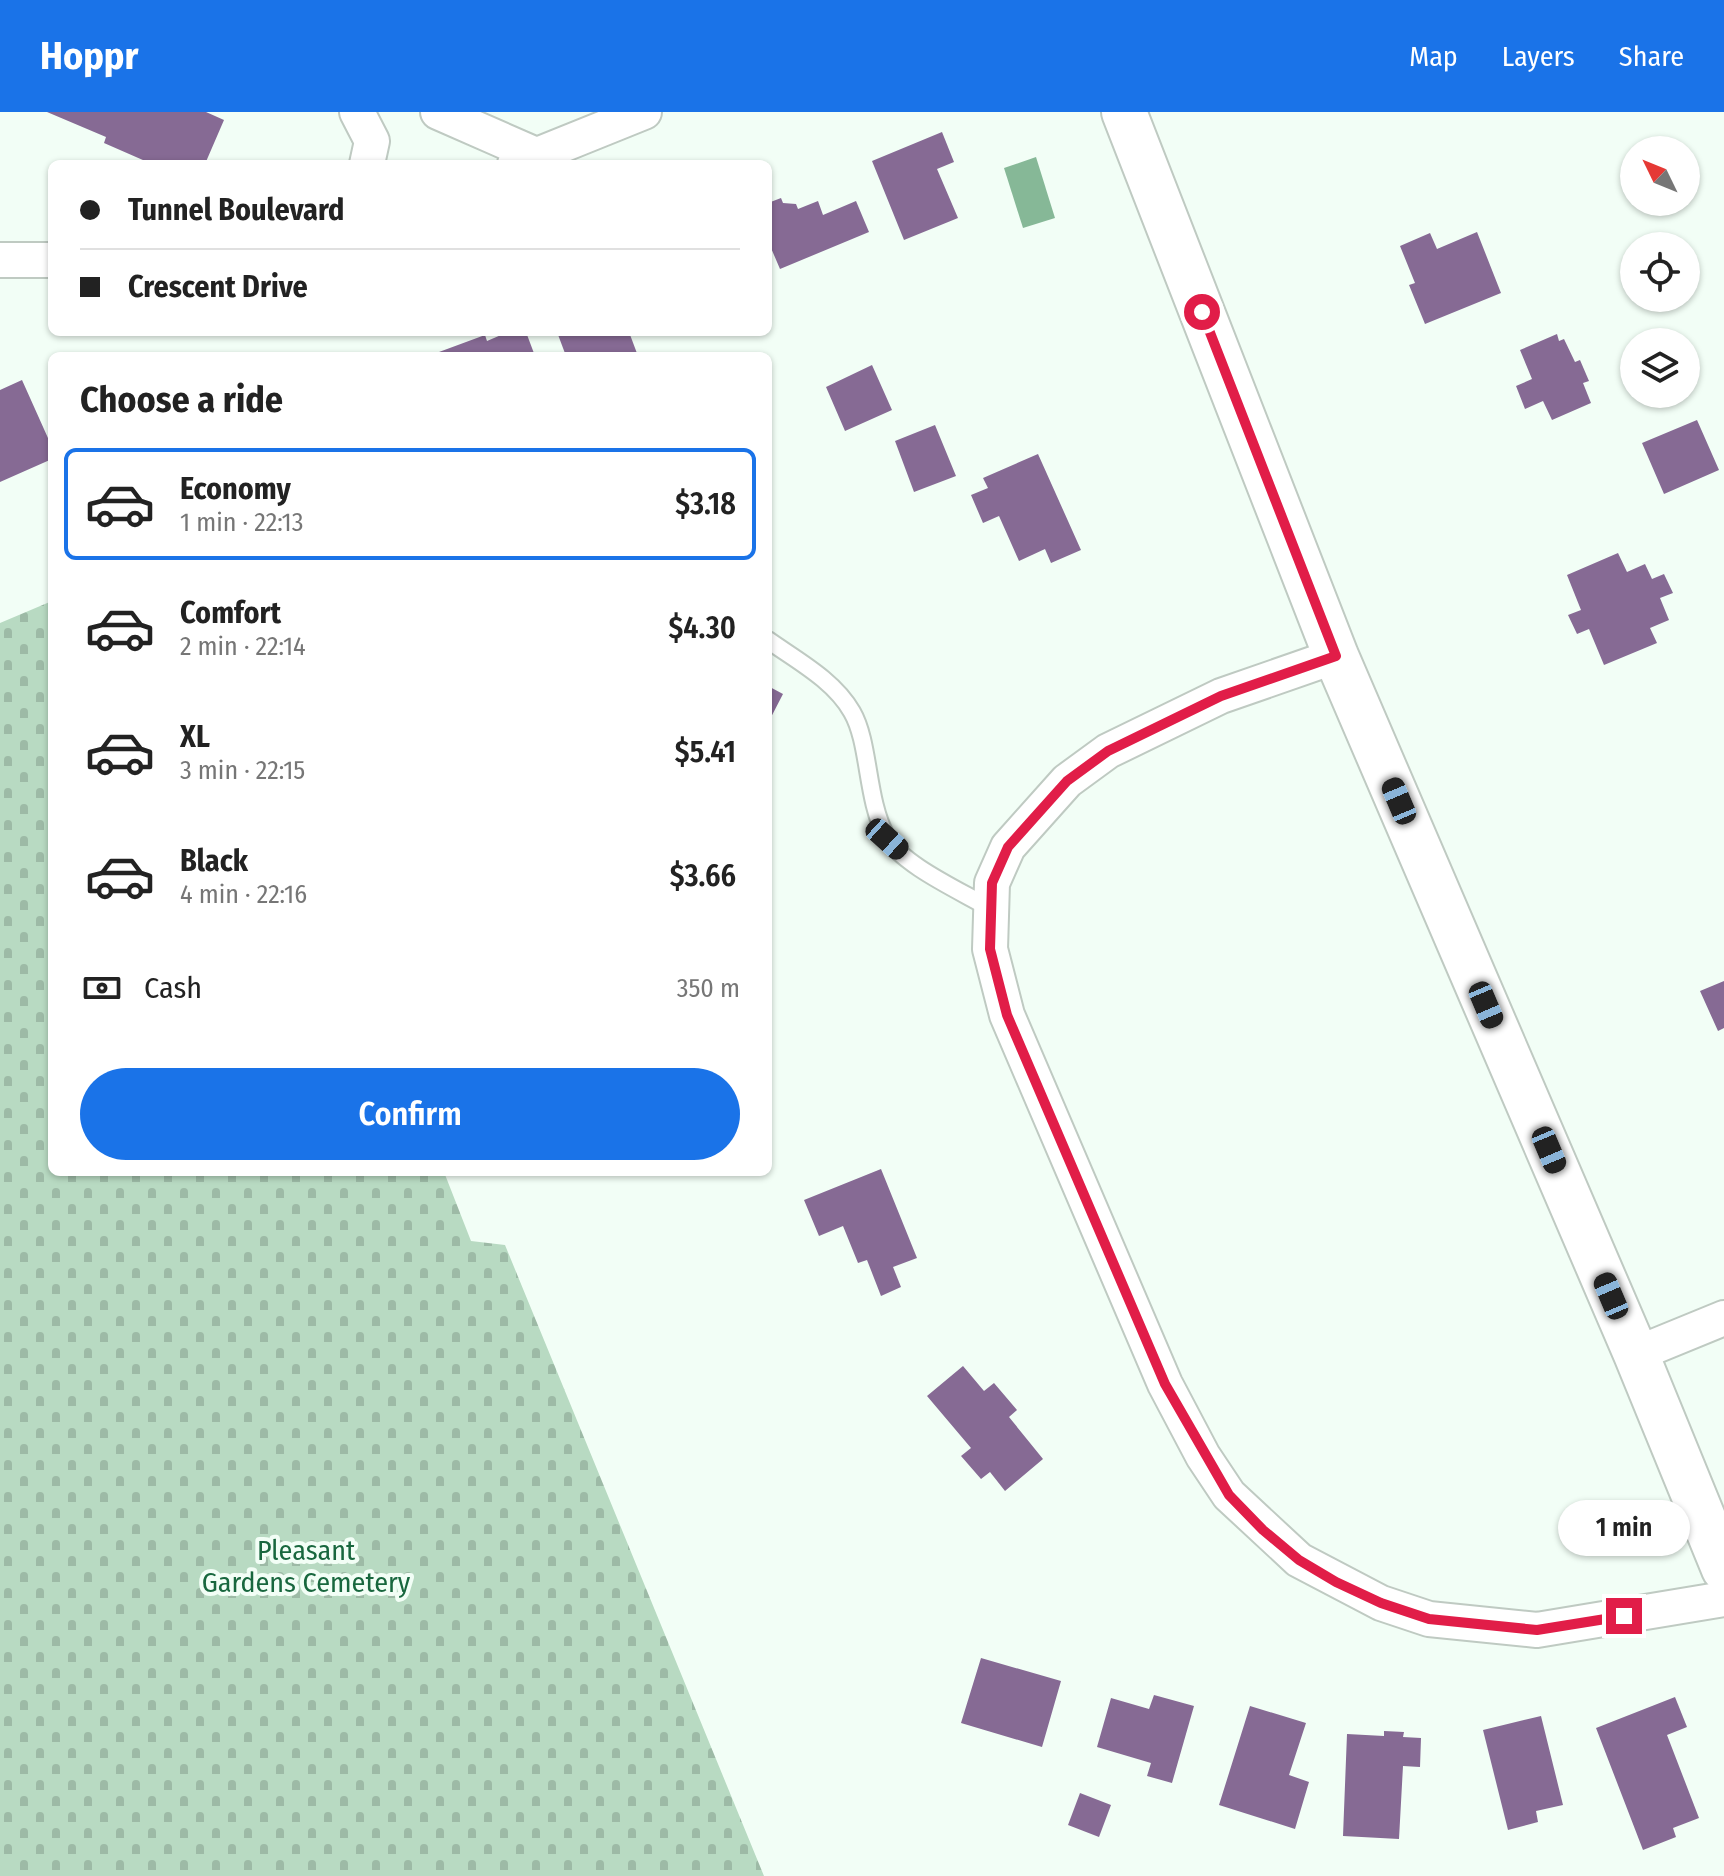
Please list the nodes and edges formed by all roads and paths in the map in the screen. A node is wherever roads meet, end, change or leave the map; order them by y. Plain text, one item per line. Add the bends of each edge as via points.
1 (357, 112) edge
2 (438, 112) edge
3 (644, 112) edge
4 (1124, 112) edge
5 (526, 159) edge
6 (368, 160) edge
7 (0, 260) edge
8 (48, 260) edge
9 (772, 643) edge
10 (1336, 656) junction
11 (991, 909) junction
12 (1724, 1318) edge
13 (1636, 1354) junction
14 (1724, 1569) edge
15 (1724, 1599) edge

1 - 6 street via 372,141
2 - 5 street
3 - 5 street
4 - 10 street
7 - 8 street
9 - 11 lane via 827,683 853,713 872,801 887,839 914,863
10 - 11 street via 1221,696 1108,751 1067,781 1008,847 992,883
10 - 13 street
11 - 15 street via 990,949 1007,1015 1165,1384 1229,1495 1263,1530 1336,1582 1429,1619 1537,1630
12 - 13 street
13 - 14 street

